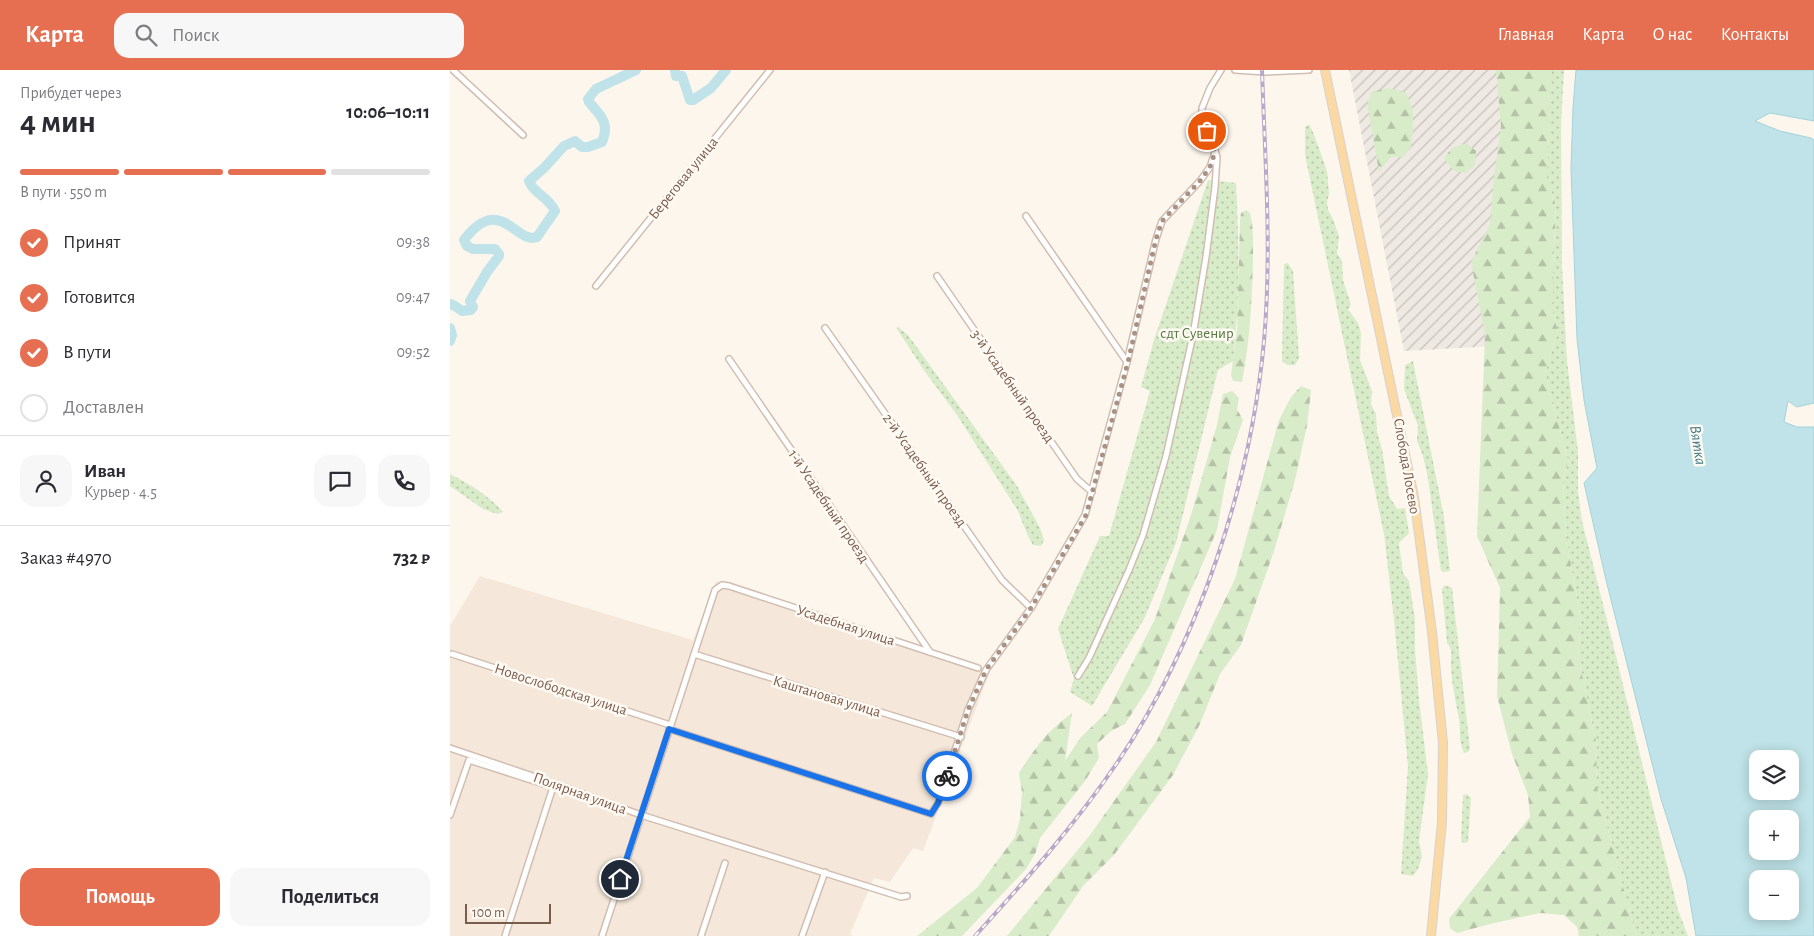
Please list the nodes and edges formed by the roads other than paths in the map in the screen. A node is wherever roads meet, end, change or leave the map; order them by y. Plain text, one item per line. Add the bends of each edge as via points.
1 (453, 70) edge
2 (770, 70) edge
3 (1221, 70) edge
4 (1235, 70) edge
5 (1310, 70) edge
6 (1325, 70) edge
7 (522, 135) dead end
8 (1215, 152) junction
9 (1026, 216) dead end
10 (937, 276) dead end
11 (596, 286) dead end
12 (825, 328) dead end
13 (729, 359) dead end
14 (1128, 362) junction
15 (1092, 492) junction
16 (1031, 608) junction
17 (930, 652) junction
18 (452, 654) dead end
19 (694, 654) junction
20 (978, 668) dead end
21 (1078, 676) dead end
22 (669, 727) junction
23 (961, 737) junction
24 (450, 748) edge
25 (450, 815) edge
26 (642, 816) junction
27 (725, 863) dead end
28 (825, 872) junction
29 (907, 896) dead end
30 (505, 936) edge
31 (602, 936) edge
32 (701, 936) edge
33 (802, 936) edge
34 (1432, 936) edge

1 - 7 street
2 - 11 street, Береговая улица
3 - 8 street via 1204,100 1202,114
4 - 5 street
6 - 34 main road, Слобода Лосево via 1388,365 1416,516 1432,632 1443,743 1442,822
8 - 14 street via 1200,181 1162,221
8 - 21 street via 1217,167 1206,257 1193,336 1166,456 1143,535
9 - 14 street
10 - 15 street, 3-й Усадебный проезд via 1077,479
12 - 16 street, 2-й Усадебный проезд via 1002,580
13 - 17 street, 1-й Усадебный проезд
14 - 15 street
15 - 16 street via 1086,515
16 - 23 street via 986,670 968,710
17 - 19 street, Усадебная улица via 722,585 715,590
17 - 20 street, Усадебная улица
18 - 22 street, Новослободская улица
19 - 22 street
19 - 23 street, Каштановая улица
22 - 23 street, Новослободская улица via 931,814 938,803
22 - 26 street
24 - 26 street, Полярная улица
25 - 30 street, Полярная улица via 468,760 553,787
26 - 28 street, Полярная улица
26 - 31 street
27 - 32 street
28 - 29 street, Полярная улица via 901,897
28 - 33 street

